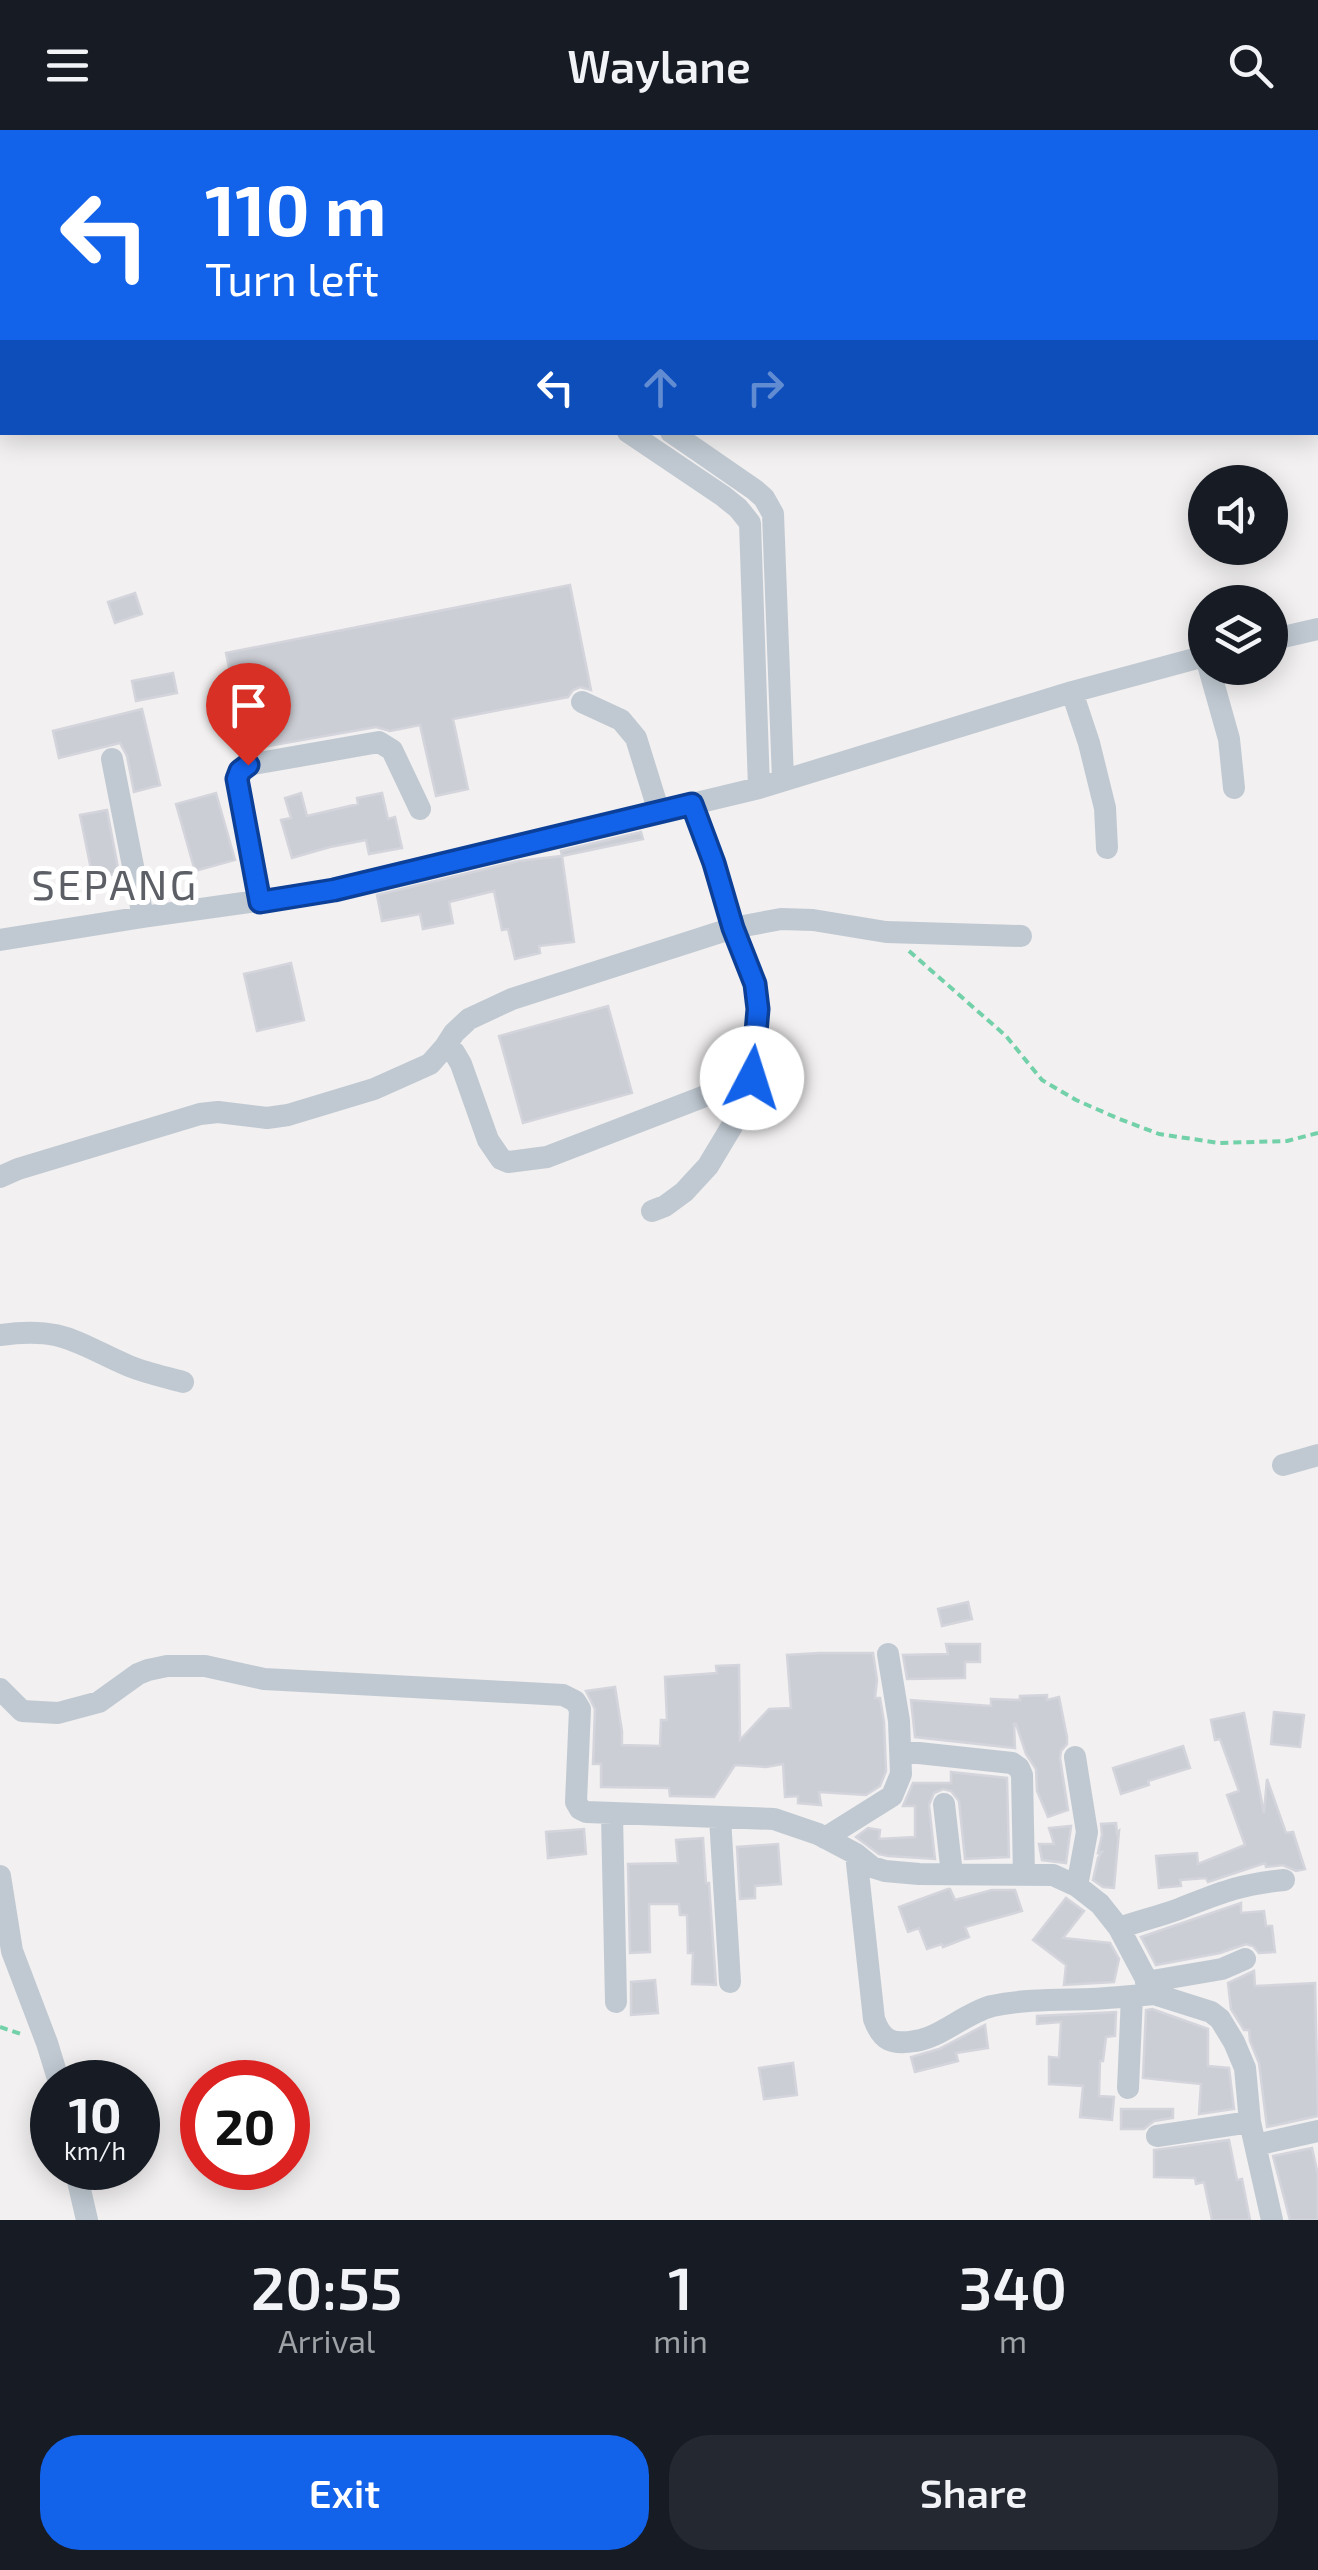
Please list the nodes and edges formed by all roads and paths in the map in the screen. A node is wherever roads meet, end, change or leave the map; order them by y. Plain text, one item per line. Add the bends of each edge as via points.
1 (632, 435) edge
2 (675, 435) edge
3 (763, 559) junction
4 (1318, 629) edge
5 (1288, 636) edge
6 (1188, 661) edge
7 (1215, 685) edge
8 (1072, 692) junction
9 (582, 702) dead end
10 (780, 704) junction
11 (756, 707) junction
12 (112, 759) dead end
13 (783, 780) junction
14 (759, 788) junction
15 (1234, 788) dead end
16 (692, 804) junction
17 (420, 808) dead end
18 (660, 812) junction
19 (1108, 848) dead end
20 (260, 902) junction
21 (143, 917) junction
22 (733, 928) junction
23 (886, 932) junction
24 (1022, 936) dead end
25 (0, 940) edge
26 (445, 1047) junction
27 (752, 1078) junction
28 (1318, 1133) edge
29 (0, 1177) edge
30 (652, 1210) dead end
31 (0, 1335) edge
32 (183, 1382) dead end
33 (1318, 1455) edge
34 (1283, 1466) dead end
35 (888, 1654) dead end
36 (0, 1689) edge
37 (900, 1751) junction
38 (1074, 1757) dead end
39 (944, 1804) dead end
40 (612, 1814) junction
41 (720, 1818) junction
42 (825, 1838) junction
43 (856, 1854) junction
44 (952, 1874) junction
45 (1024, 1875) junction
46 (0, 1876) edge
47 (1284, 1880) dead end
48 (1078, 1886) junction
49 (1120, 1928) junction
50 (1246, 1959) dead end
51 (730, 1982) dead end
52 (1144, 1991) junction
53 (616, 2002) dead end
54 (52, 2060) edge
55 (1128, 2088) dead end
56 (1318, 2131) edge
57 (1253, 2134) junction
58 (1157, 2136) dead end
59 (80, 2190) edge
60 (86, 2220) edge
61 (1272, 2220) edge

1 - 3 street via 738,508
2 - 3 street via 764,498 773,514
3 - 10 street
3 - 11 street
4 - 5 street
6 - 8 street
7 - 15 street
8 - 13 street
8 - 19 street via 1098,777
9 - 18 street via 620,720 636,738
10 - 11 street
10 - 13 street
11 - 14 street
12 - 21 street
13 - 14 street
14 - 16 street
16 - 18 street
16 - 22 street
17 - 20 street via 392,750 379,742 248,765 237,779
18 - 20 street
20 - 21 street
21 - 25 street
22 - 23 street via 781,919
22 - 26 street via 512,999 469,1019
22 - 27 street via 755,984
23 - 24 street
23 - 28 path via 1006,1036 1042,1080 1076,1100 1159,1134 1219,1142 1287,1141
26 - 27 street via 461,1064 488,1140 508,1162 547,1157
26 - 29 street via 430,1064 374,1089 288,1115 200,1114
27 - 30 street via 708,1166 684,1192
31 - 32 street via 46,1332 75,1339 134,1368
33 - 34 street
35 - 37 street
36 - 40 street via 22,1710 58,1714 98,1702 138,1674 205,1666 264,1679 564,1694 580,1709 576,1802 586,1812
37 - 42 street via 901,1774 892,1796
37 - 45 street via 1020,1768
38 - 48 street via 1086,1832
39 - 44 street
40 - 41 street
40 - 53 street
41 - 42 street via 774,1819
41 - 51 street
42 - 43 street
43 - 44 street via 885,1870
43 - 52 street via 874,2019 889,2041 928,2038 986,2008 1020,2001
44 - 45 street
45 - 48 street
46 - 54 street via 12,1951
47 - 49 street via 1227,1889
48 - 49 street
49 - 52 street
50 - 52 street
52 - 55 street
52 - 57 street via 1220,2019 1244,2068
56 - 57 street
57 - 58 street
57 - 61 street
59 - 60 street

